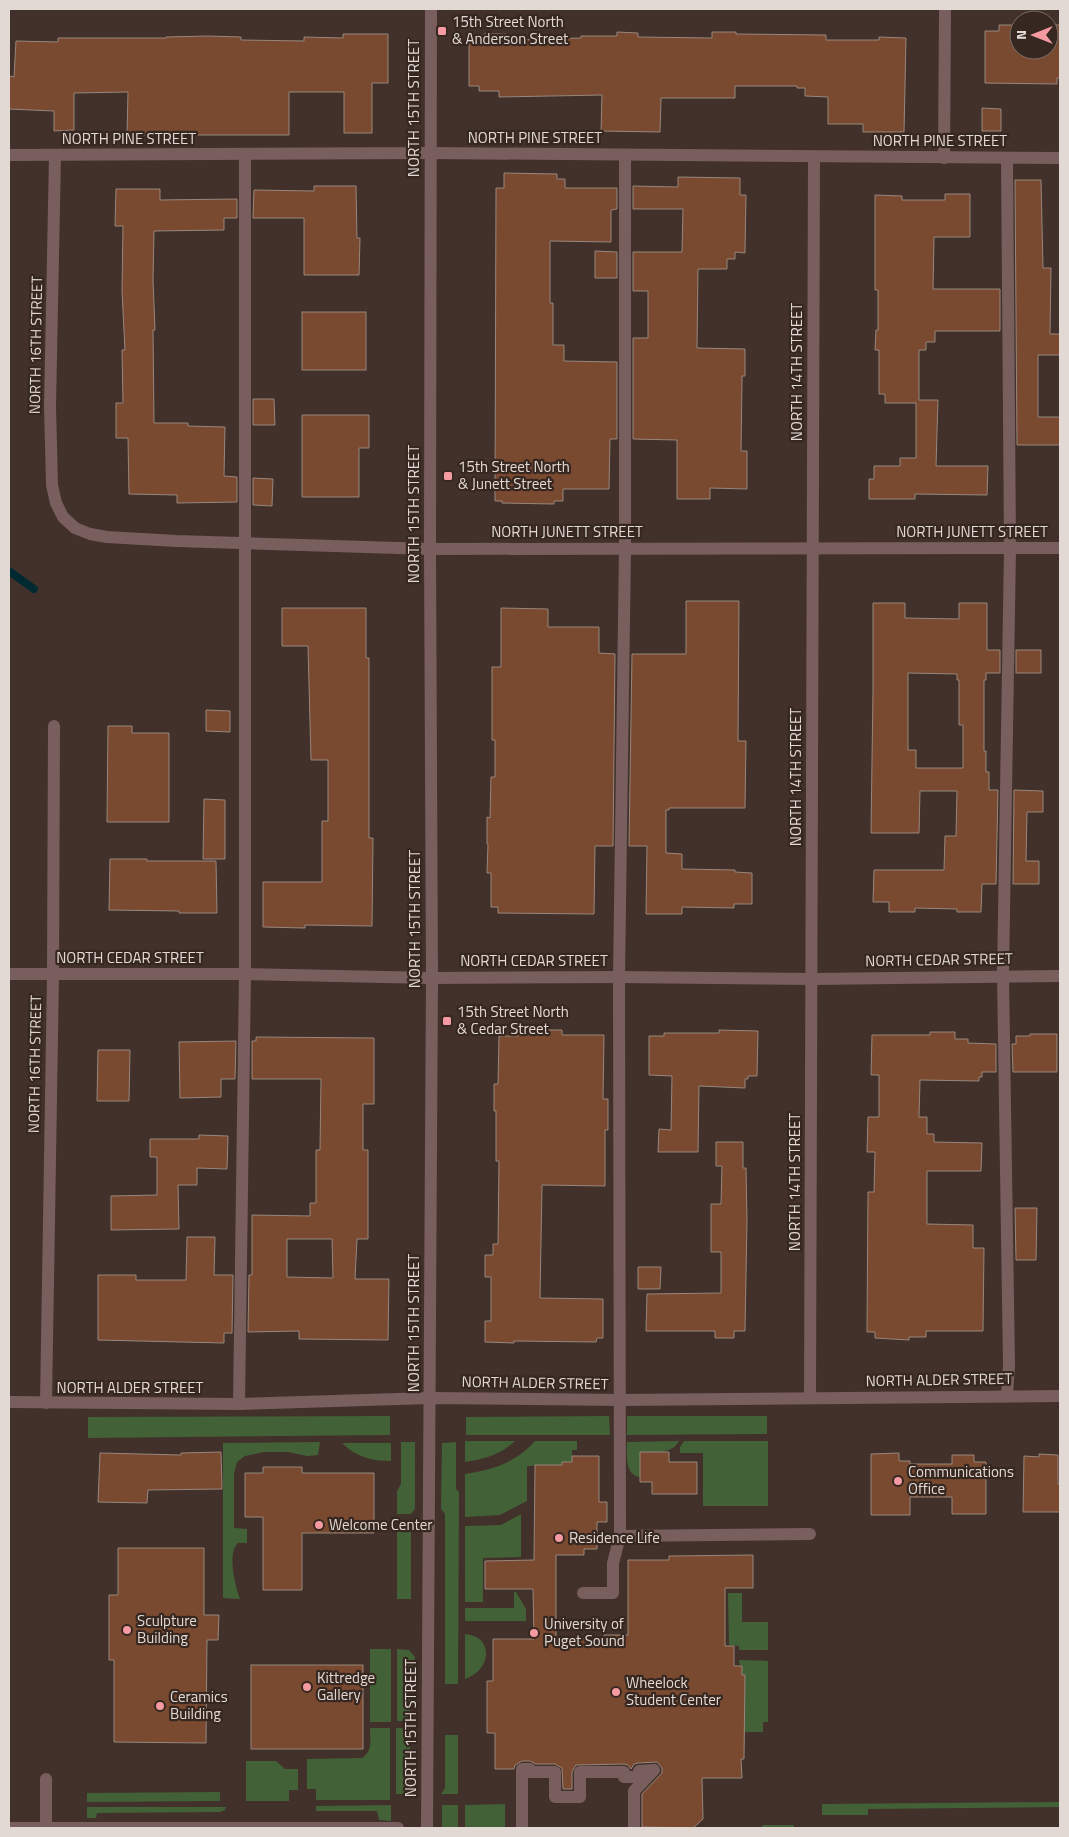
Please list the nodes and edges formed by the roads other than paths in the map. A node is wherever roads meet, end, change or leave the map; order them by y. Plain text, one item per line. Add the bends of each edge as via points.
1 (431, 9) edge
2 (945, 9) edge
3 (430, 153) junction
4 (245, 154) junction
5 (9, 155) edge
6 (625, 155) junction
7 (55, 156) junction
8 (814, 157) junction
9 (944, 158) junction
10 (1007, 158) junction
11 (1060, 158) edge
12 (75, 528) joint
13 (245, 543) junction
14 (625, 548) junction
15 (812, 548) junction
16 (1010, 548) junction
17 (1060, 548) edge
18 (430, 549) junction
19 (54, 726) dead end
20 (9, 974) edge
21 (245, 974) junction
22 (53, 975) junction
23 (1002, 975) junction
24 (1060, 976) edge
25 (618, 977) junction
26 (432, 978) junction
27 (812, 979) junction
28 (1007, 1395) junction
29 (1060, 1396) edge
30 (430, 1398) junction
31 (810, 1398) junction
32 (620, 1400) junction
33 (9, 1402) edge
34 (46, 1404) junction
35 (238, 1404) junction
36 (810, 1534) dead end
37 (620, 1536) junction
38 (584, 1593) dead end
39 (46, 1779) dead end
40 (9, 1828) edge
41 (46, 1828) edge
42 (398, 1828) edge
43 (427, 1828) edge
44 (522, 1828) edge
45 (634, 1828) edge

1 - 3 street, NORTH 15TH STREET
2 - 9 street
3 - 4 street, NORTH PINE STREET
3 - 6 street, NORTH PINE STREET
3 - 18 street, NORTH 15TH STREET
4 - 7 street, NORTH PINE STREET
4 - 13 street
5 - 7 street, NORTH PINE STREET
6 - 8 street, NORTH PINE STREET
6 - 14 street
7 - 12 street, NORTH 16TH STREET via 50,406 52,485 63,517
8 - 9 street, NORTH PINE STREET
8 - 15 street, NORTH 14TH STREET
9 - 10 street, NORTH PINE STREET
10 - 11 street, NORTH PINE STREET
10 - 16 street
12 - 13 street, NORTH JUNETT STREET via 107,537
13 - 18 street, NORTH JUNETT STREET
13 - 21 street
14 - 15 street, NORTH JUNETT STREET
14 - 18 street, NORTH JUNETT STREET
14 - 25 street
15 - 16 street, NORTH JUNETT STREET
15 - 27 street, NORTH 14TH STREET
16 - 17 street, NORTH JUNETT STREET
16 - 23 street
18 - 26 street, NORTH 15TH STREET
19 - 22 street, NORTH 16TH STREET
20 - 22 street, NORTH CEDAR STREET
21 - 22 street, NORTH CEDAR STREET
21 - 26 street, NORTH CEDAR STREET
21 - 35 street
22 - 34 street, NORTH 16TH STREET
23 - 24 street, NORTH CEDAR STREET
23 - 27 street, NORTH CEDAR STREET
23 - 28 street
25 - 26 street, NORTH CEDAR STREET
25 - 27 street, NORTH CEDAR STREET
25 - 32 street
26 - 30 street, NORTH 15TH STREET
27 - 31 street, NORTH 14TH STREET
28 - 29 street, NORTH ALDER STREET
28 - 31 street, NORTH ALDER STREET
30 - 32 street, NORTH ALDER STREET
30 - 35 street, NORTH ALDER STREET
30 - 43 street, NORTH 15TH STREET
31 - 32 street, NORTH ALDER STREET
32 - 37 street
33 - 34 street, NORTH ALDER STREET
34 - 35 street, NORTH ALDER STREET
36 - 37 street
37 - 38 street via 613,1563 613,1593
39 - 41 street
40 - 41 street
41 - 42 street
44 - 45 street via 522,1769 555,1772 555,1797 580,1797 580,1772 624,1772 624,1777 639,1777 639,1770 654,1770 634,1791

